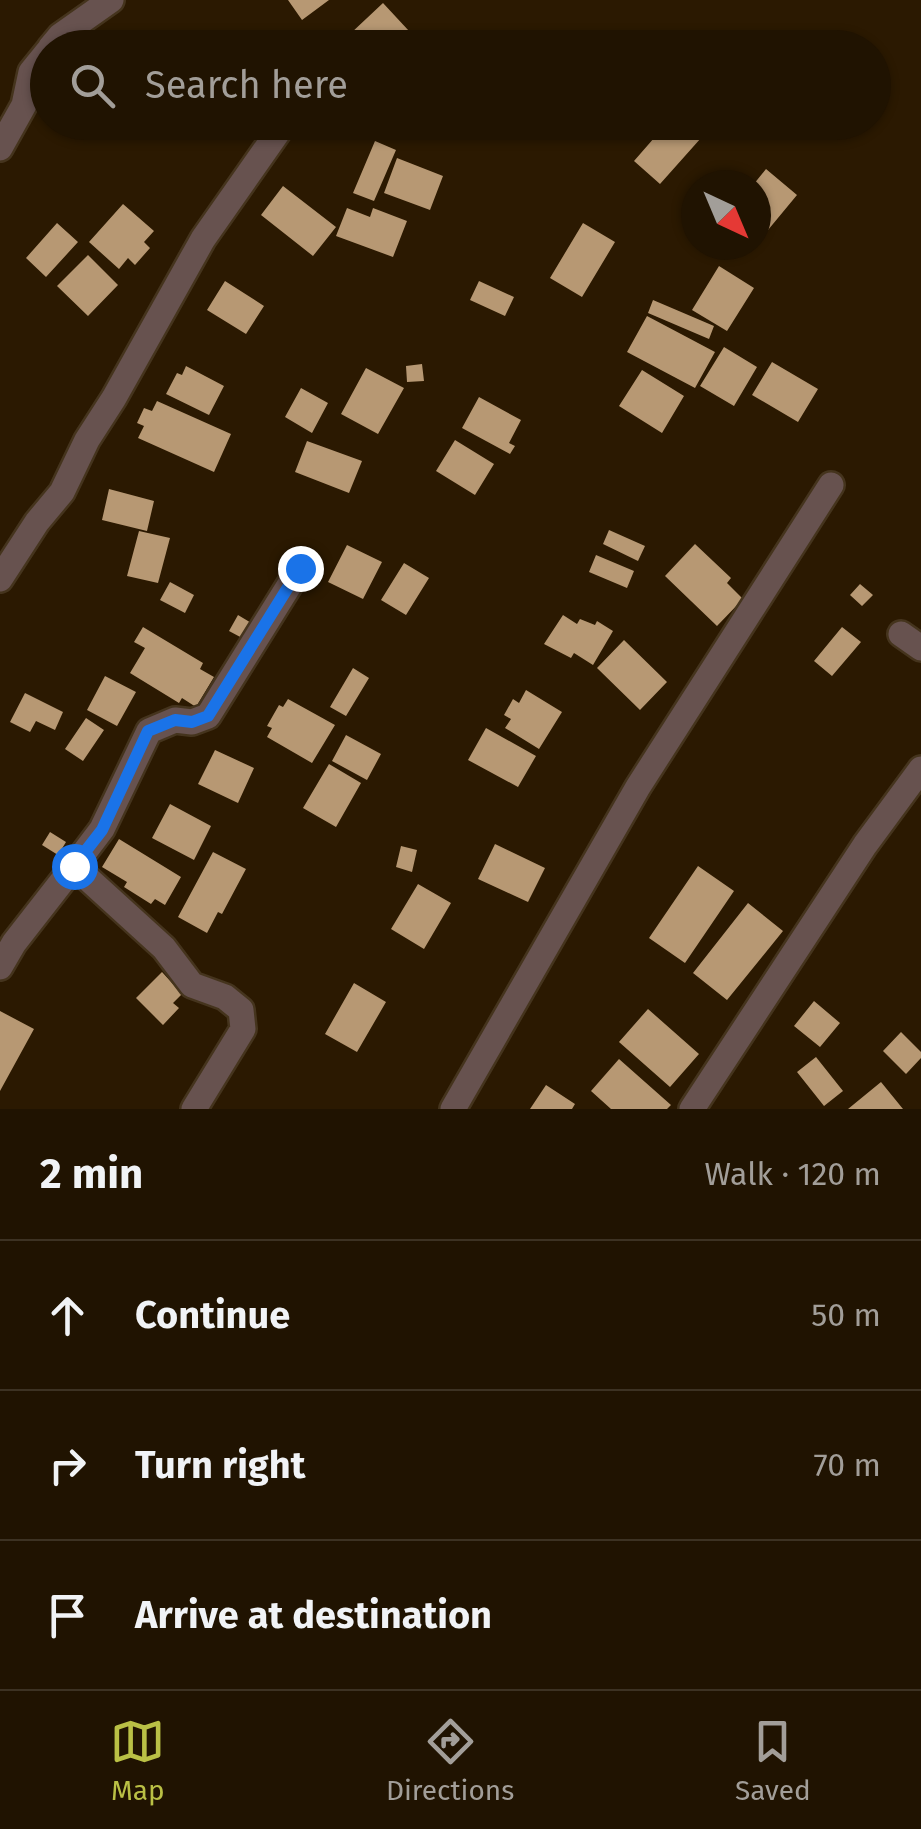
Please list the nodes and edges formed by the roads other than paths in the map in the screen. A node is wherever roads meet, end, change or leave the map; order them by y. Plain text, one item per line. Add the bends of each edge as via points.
1 (111, 0) edge
2 (68, 30) edge
3 (30, 77) edge
4 (272, 140) edge
5 (0, 148) edge
6 (831, 485) dead end
7 (300, 568) dead end
8 (0, 579) edge
9 (921, 769) edge
10 (74, 866) junction
11 (0, 967) edge
12 (194, 1109) edge
13 (453, 1109) edge
14 (692, 1109) edge

1 - 2 street
3 - 5 street via 24,105
4 - 8 street via 203,239 62,492
6 - 13 street via 638,788
7 - 10 street via 208,716 148,731 102,830
9 - 14 street
10 - 11 street
10 - 12 street via 164,948 192,984 242,1010 244,1029

